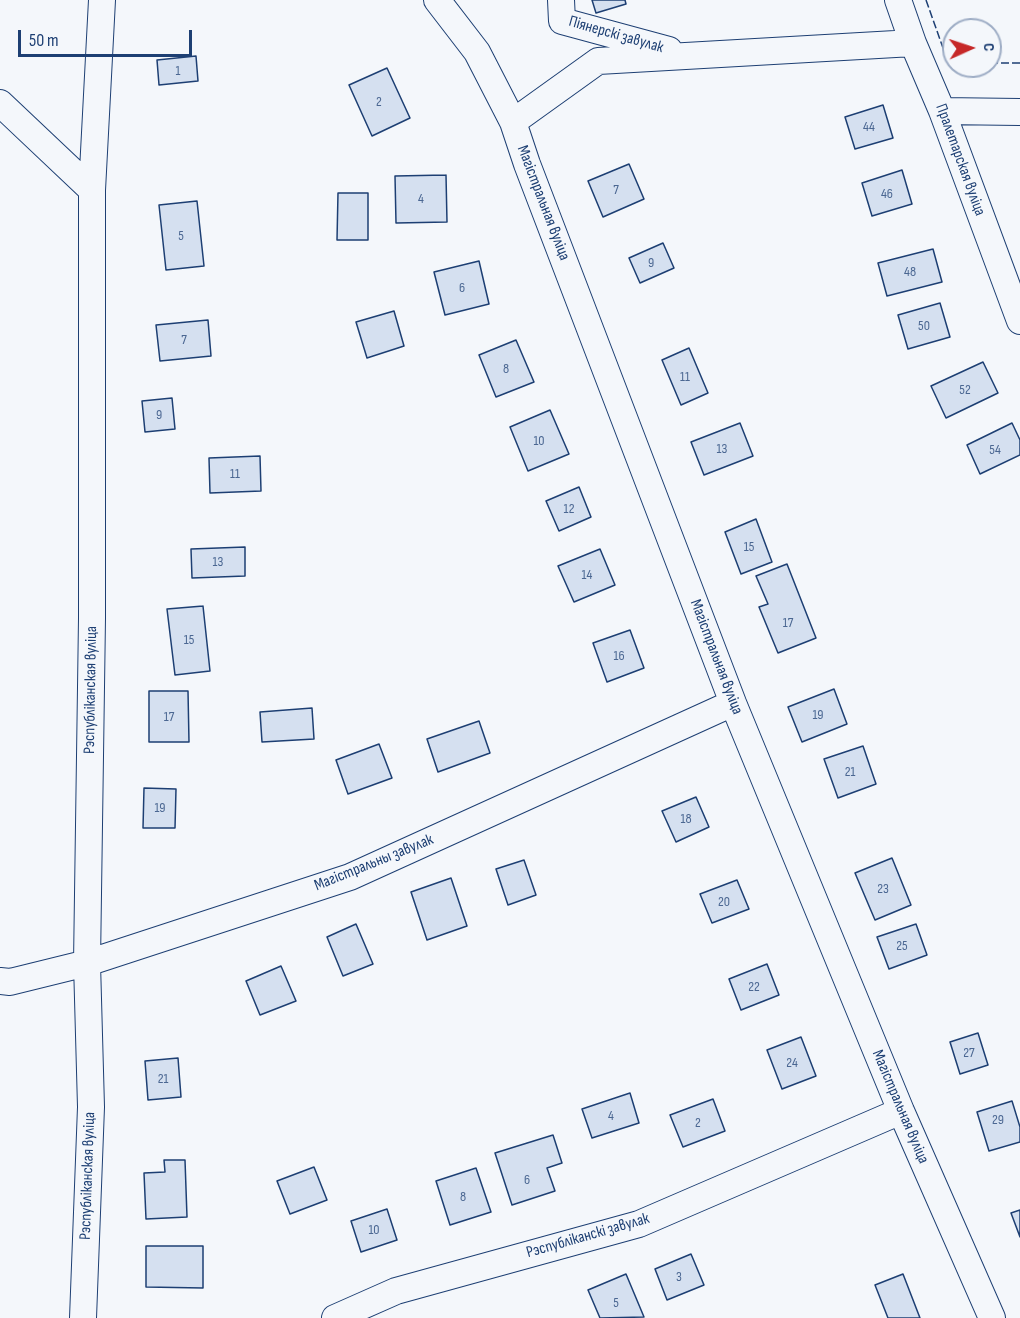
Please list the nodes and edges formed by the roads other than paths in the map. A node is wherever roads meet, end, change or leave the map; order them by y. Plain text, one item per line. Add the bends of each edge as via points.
1 (102, 0) edge
2 (436, 0) edge
3 (561, 0) edge
4 (898, 0) edge
5 (913, 44) junction
6 (689, 56) junction
7 (0, 103) edge
8 (942, 111) junction
9 (1020, 112) edge
10 (513, 122) junction
11 (92, 190) junction
12 (1020, 321) edge
13 (734, 703) junction
14 (87, 963) junction
15 (0, 981) edge
16 (901, 1111) junction
17 (83, 1318) edge
18 (335, 1318) edge
19 (992, 1318) edge

1 - 11 street, Рэспубліканская вуліца
2 - 10 street, Магістральная вуліца via 477,51
3 - 6 street, Піянерскі завулак via 562,21
4 - 5 street, Пралетарская вуліца
5 - 6 street
5 - 8 street, Пралетарская вуліца
6 - 10 street via 598,61
7 - 11 street
8 - 9 street
8 - 12 street, Пралетарская вуліца
10 - 13 street, Магістральная вуліца
11 - 14 street, Рэспубліканская вуліца
13 - 14 street, Магістральны завулак via 350,877
13 - 16 street, Магістральная вуліца
14 - 15 street, Магістральны завулак via 10,982
14 - 17 street, Рэспубліканская вуліца via 91,1107
16 - 18 street, Рэспубліканскі завулак via 639,1224 396,1291
16 - 19 street, Магістральная вуліца

